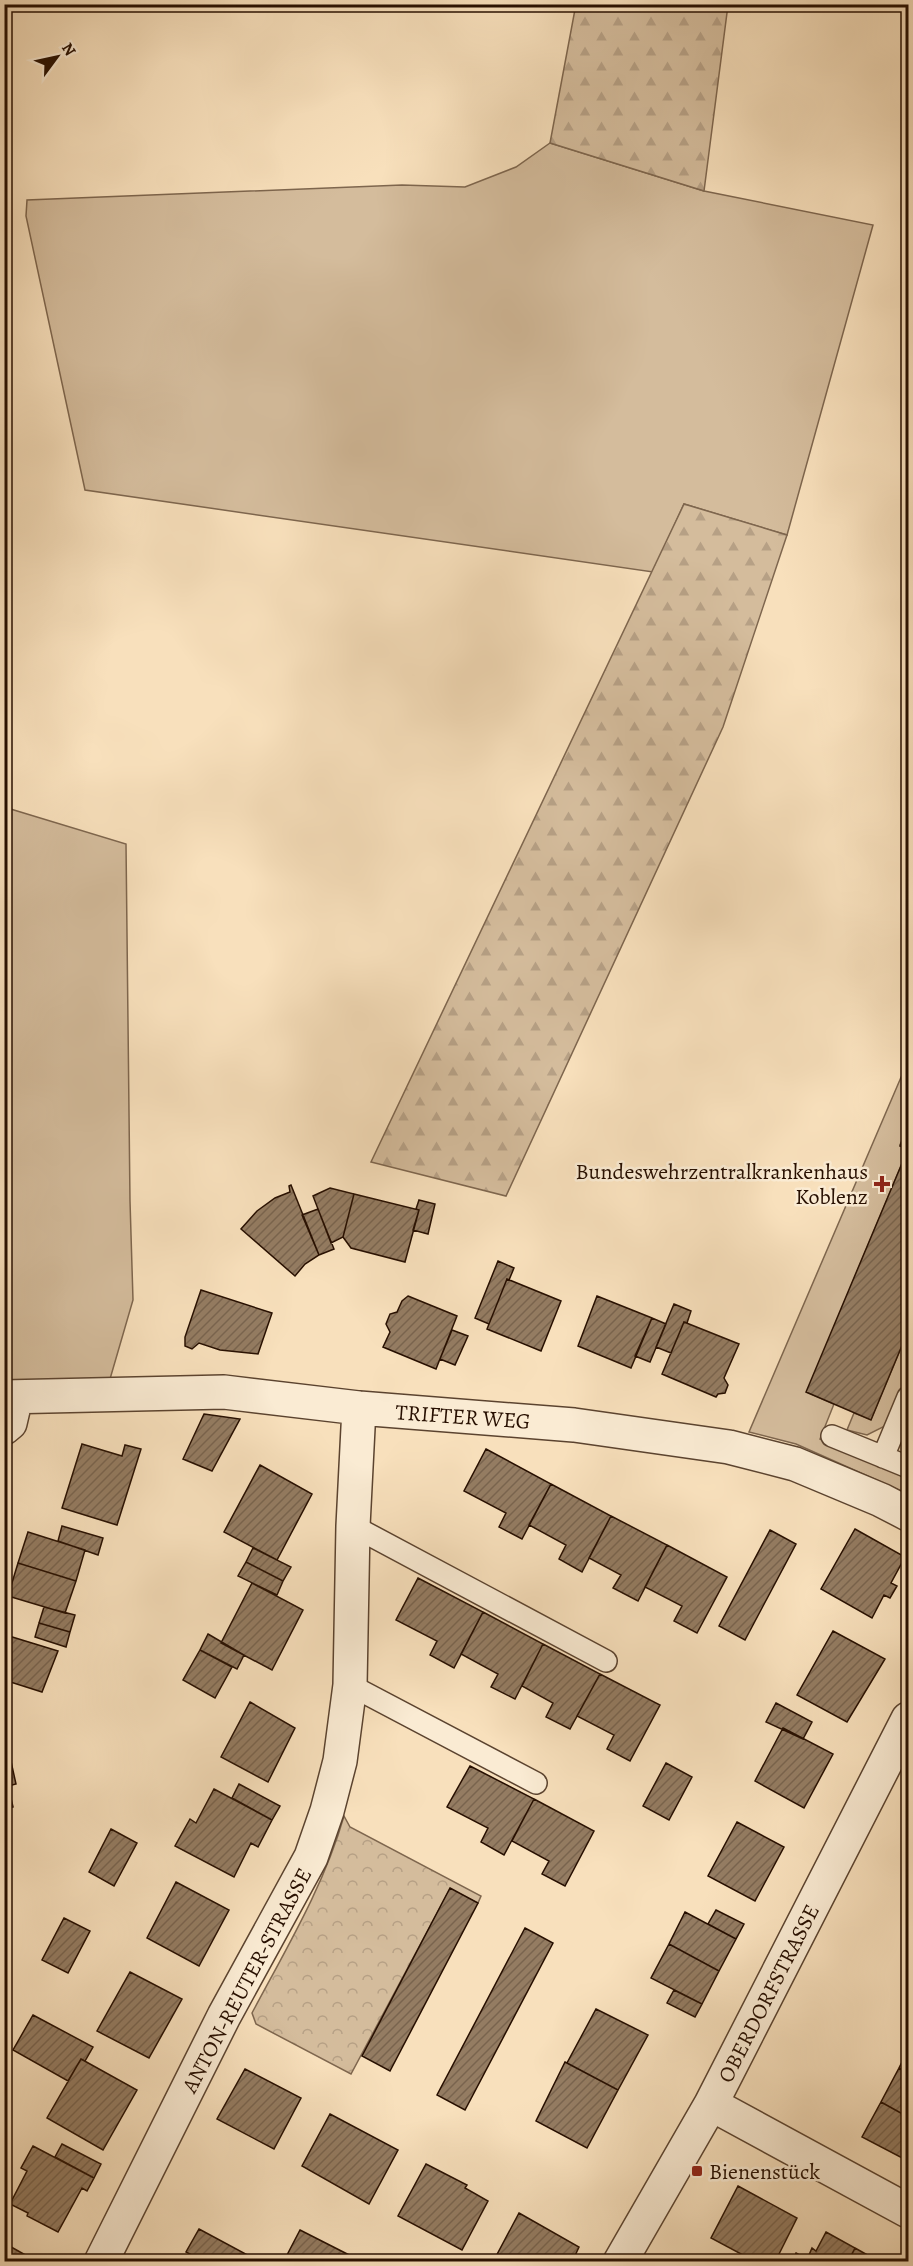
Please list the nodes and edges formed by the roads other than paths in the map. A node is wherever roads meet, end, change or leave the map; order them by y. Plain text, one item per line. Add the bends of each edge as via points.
1 (10, 1397) edge
2 (909, 1397) edge
3 (359, 1408) junction
4 (4, 1428) edge
5 (832, 1437) dead end
6 (883, 1457) junction
7 (909, 1467) edge
8 (909, 1514) edge
9 (353, 1526) junction
10 (606, 1660) dead end
11 (350, 1685) junction
12 (909, 1719) edge
13 (536, 1783) dead end
14 (711, 2104) junction
15 (909, 2211) edge
16 (101, 2262) edge
17 (620, 2262) edge

1 - 3 street, TRIFTER WEG via 224,1392
1 - 4 street via 10,1423
2 - 6 lane
3 - 8 street, TRIFTER WEG via 574,1425 729,1447 795,1464
3 - 9 street, ANTON-REUTER-STRASSE
5 - 6 lane
6 - 7 lane
9 - 10 lane
9 - 11 street, ANTON-REUTER-STRASSE
11 - 13 lane
11 - 16 street, ANTON-REUTER-STRASSE via 340,1761 311,1857 224,2016
12 - 14 street, OBERDORFSTRASSE
14 - 15 street
14 - 17 street, OBERDORFSTRASSE

